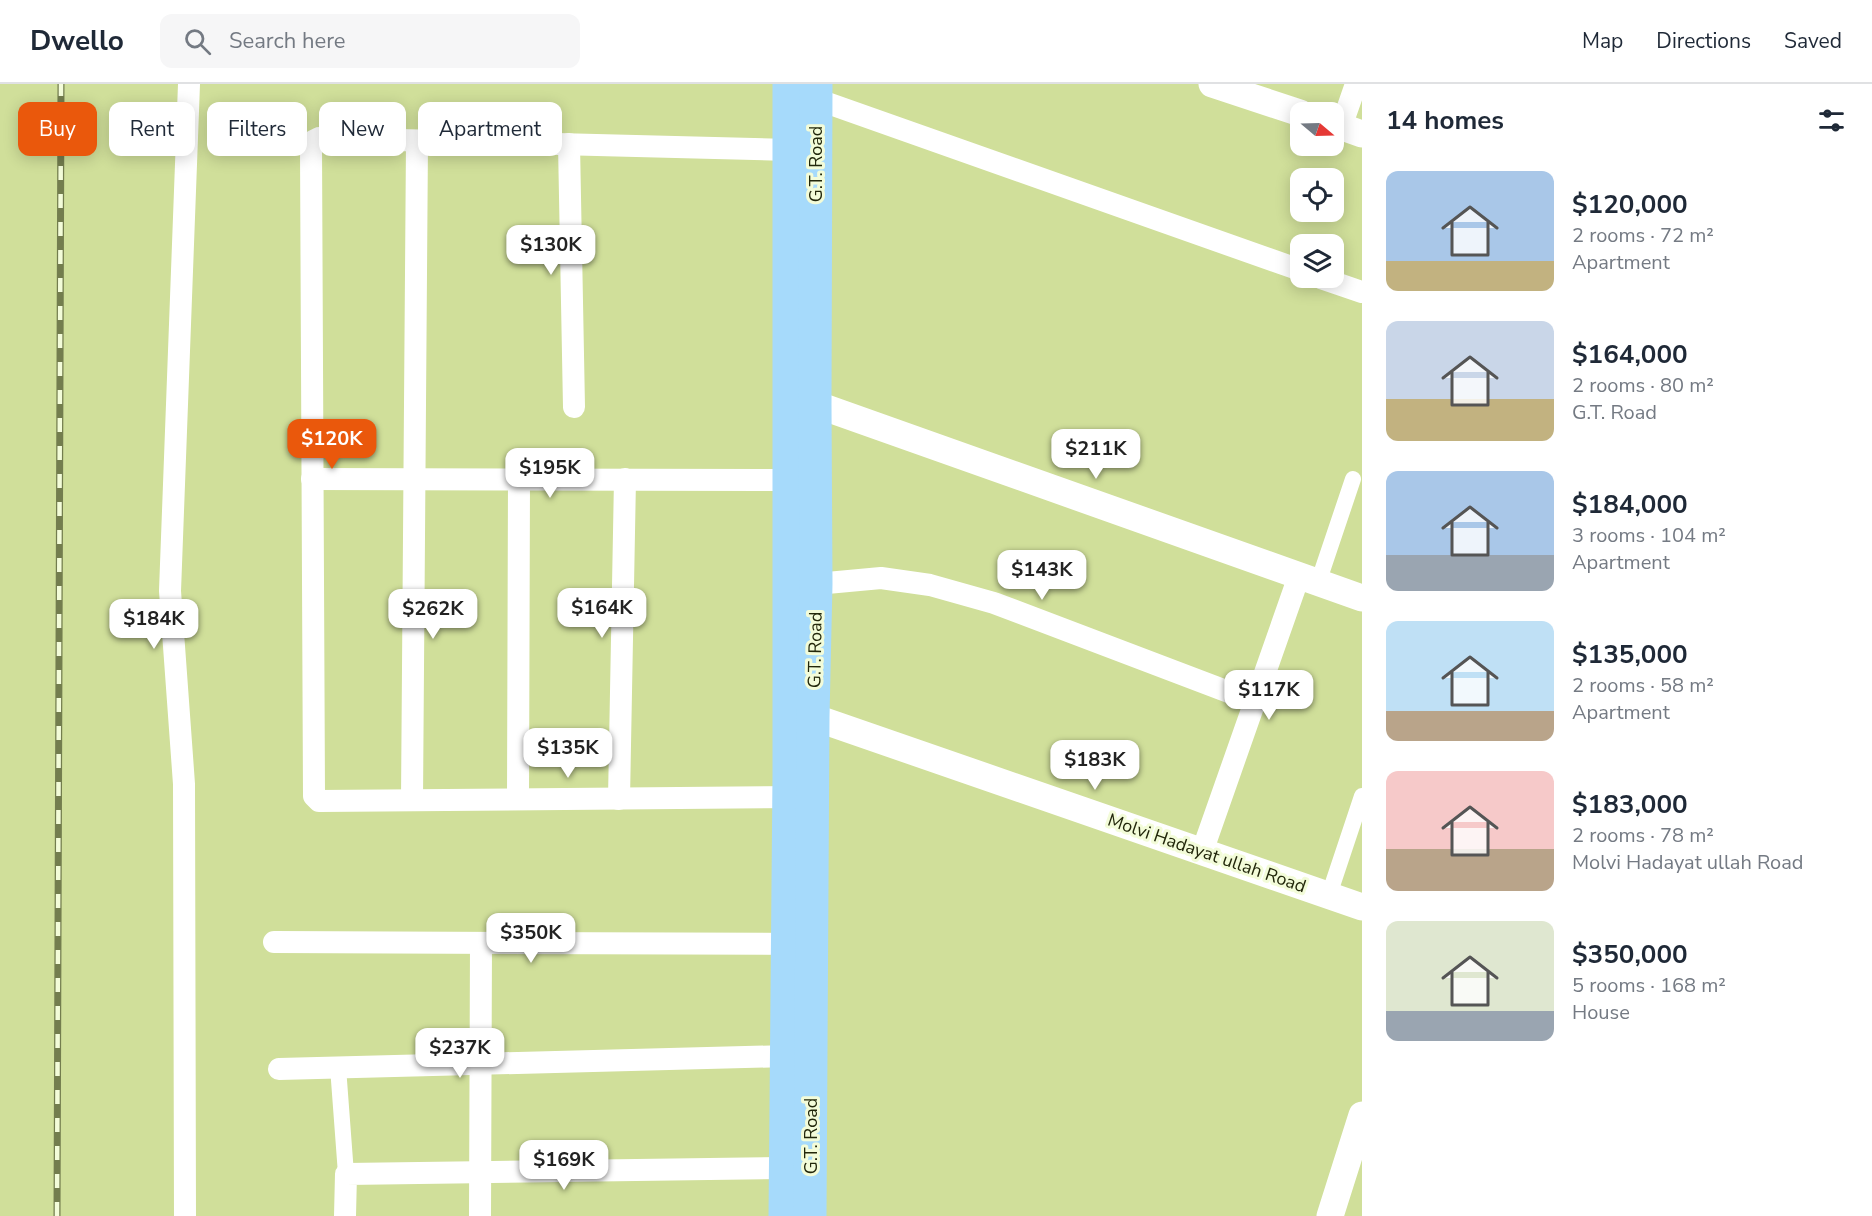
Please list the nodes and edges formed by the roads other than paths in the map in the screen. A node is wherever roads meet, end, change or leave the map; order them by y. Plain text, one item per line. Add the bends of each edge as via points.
1 (189, 84) edge
2 (1212, 84) edge
3 (1356, 84) edge
4 (807, 89) edge
5 (1290, 110) edge
6 (1345, 128) edge
7 (417, 141) junction
8 (569, 144) junction
9 (789, 150) junction
10 (1290, 266) edge
11 (1344, 286) edge
12 (1362, 292) edge
13 (815, 404) junction
14 (574, 408) dead end
15 (312, 479) junction
16 (413, 479) junction
17 (519, 479) junction
18 (625, 479) junction
19 (1353, 479) dead end
20 (789, 480) junction
21 (1308, 579) junction
22 (816, 584) junction
23 (1362, 598) edge
24 (1255, 702) junction
25 (813, 717) junction
26 (1362, 796) edge
27 (801, 797) junction
28 (518, 799) junction
29 (619, 799) junction
30 (412, 800) junction
31 (1202, 852) junction
32 (1329, 895) junction
33 (1362, 907) edge
34 (274, 942) dead end
35 (481, 943) junction
36 (800, 944) junction
37 (787, 1056) junction
38 (481, 1064) junction
39 (338, 1067) junction
40 (279, 1069) dead end
41 (1362, 1115) edge
42 (785, 1168) junction
43 (480, 1172) junction
44 (346, 1174) junction
45 (185, 1216) edge
46 (345, 1216) edge
47 (480, 1216) edge
48 (785, 1216) edge
49 (810, 1216) edge
50 (1330, 1216) edge

1 - 45 street via 170,591 184,784
2 - 5 street
3 - 6 street
4 - 9 main road, G.T. Road
4 - 10 street
4 - 13 main road, G.T. Road
7 - 8 street
7 - 15 street via 319,138 310,148
7 - 16 street
8 - 9 street
8 - 14 street
9 - 20 main road, G.T. Road
11 - 12 street
13 - 21 street
13 - 22 main road, G.T. Road
15 - 16 street
15 - 30 street via 314,796 319,801
16 - 17 street
16 - 30 street
17 - 18 street
17 - 28 street
18 - 20 street
18 - 29 street
19 - 21 street
20 - 27 main road, G.T. Road
21 - 23 street
21 - 24 street
22 - 24 street via 881,578 930,585 994,603
22 - 25 main road, G.T. Road
24 - 31 street
25 - 27 main road, G.T. Road
25 - 31 street, Molvi Hadayat ullah Road
26 - 32 street
27 - 29 street
27 - 36 main road, G.T. Road
28 - 29 street
28 - 30 street
31 - 32 street, Molvi Hadayat ullah Road
32 - 33 street, Molvi Hadayat ullah Road
34 - 35 street
35 - 36 street
35 - 38 street
36 - 37 main road, G.T. Road
36 - 49 main road, G.T. Road
37 - 38 street
37 - 42 main road, G.T. Road
38 - 39 street
38 - 43 street
39 - 40 street
39 - 44 street
41 - 50 street
42 - 43 street
42 - 48 main road, G.T. Road
43 - 44 street
43 - 47 street
44 - 46 street

